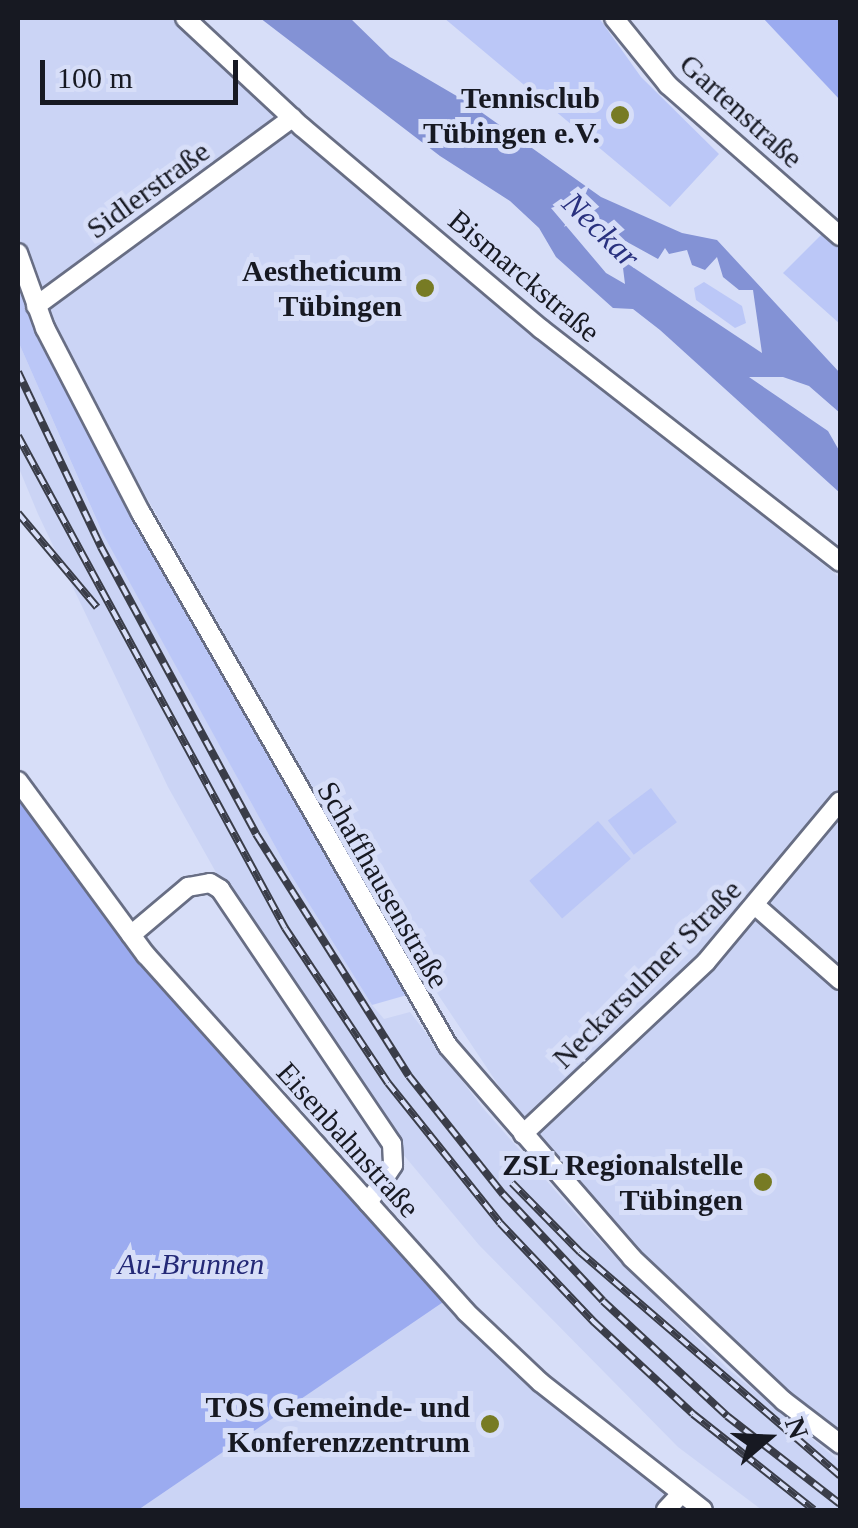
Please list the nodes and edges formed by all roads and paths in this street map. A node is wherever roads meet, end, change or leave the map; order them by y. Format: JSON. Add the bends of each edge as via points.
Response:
{"nodes":[{"id":1,"x":185,"y":18,"type":"edge"},
{"id":2,"x":614,"y":18,"type":"edge"},
{"id":3,"x":292,"y":118,"type":"junction"},
{"id":4,"x":840,"y":236,"type":"edge"},
{"id":5,"x":18,"y":252,"type":"edge"},
{"id":6,"x":36,"y":306,"type":"junction"},
{"id":7,"x":840,"y":562,"type":"edge"},
{"id":8,"x":18,"y":781,"type":"edge"},
{"id":9,"x":840,"y":801,"type":"edge"},
{"id":10,"x":756,"y":906,"type":"junction"},
{"id":11,"x":132,"y":935,"type":"junction"},
{"id":12,"x":840,"y":980,"type":"edge"},
{"id":13,"x":524,"y":1134,"type":"junction"},
{"id":14,"x":368,"y":1204,"type":"junction"},
{"id":15,"x":840,"y":1444,"type":"edge"},
{"id":16,"x":681,"y":1494,"type":"junction"},
{"id":17,"x":666,"y":1510,"type":"edge"},
{"id":18,"x":703,"y":1510,"type":"edge"}],
"edges":[{"from":1,"to":3,"type":"street","name":"Bismarckstraße"},
{"from":2,"to":4,"type":"street","name":"Gartenstraße","via":[[668,85]]},
{"from":3,"to":6,"type":"street","name":"Sidlerstraße"},
{"from":3,"to":7,"type":"street","name":"Bismarckstraße","via":[[541,329]]},
{"from":5,"to":6,"type":"street","name":"Schaffhausenstraße"},
{"from":6,"to":13,"type":"street","name":"Schaffhausenstraße","via":[[208,636],[362,906],[448,1046]]},
{"from":8,"to":11,"type":"street","name":"Eisenbahnstraße"},
{"from":9,"to":10,"type":"street","name":"Neckarsulmer Straße"},
{"from":10,"to":12,"type":"street"},
{"from":10,"to":13,"type":"street","name":"Neckarsulmer Straße"},
{"from":11,"to":14,"type":"street","name":"Eisenbahnstraße"},
{"from":11,"to":14,"type":"street","via":[[188,887],[210,883],[220,889],[392,1144],[393,1166]]},
{"from":13,"to":15,"type":"street","name":"Schaffhausenstraße","via":[[632,1258],[784,1401]]},
{"from":14,"to":16,"type":"street","name":"Eisenbahnstraße","via":[[518,1364]]},
{"from":16,"to":17,"type":"street"},
{"from":16,"to":18,"type":"street","name":"Eisenbahnstraße"}]}
